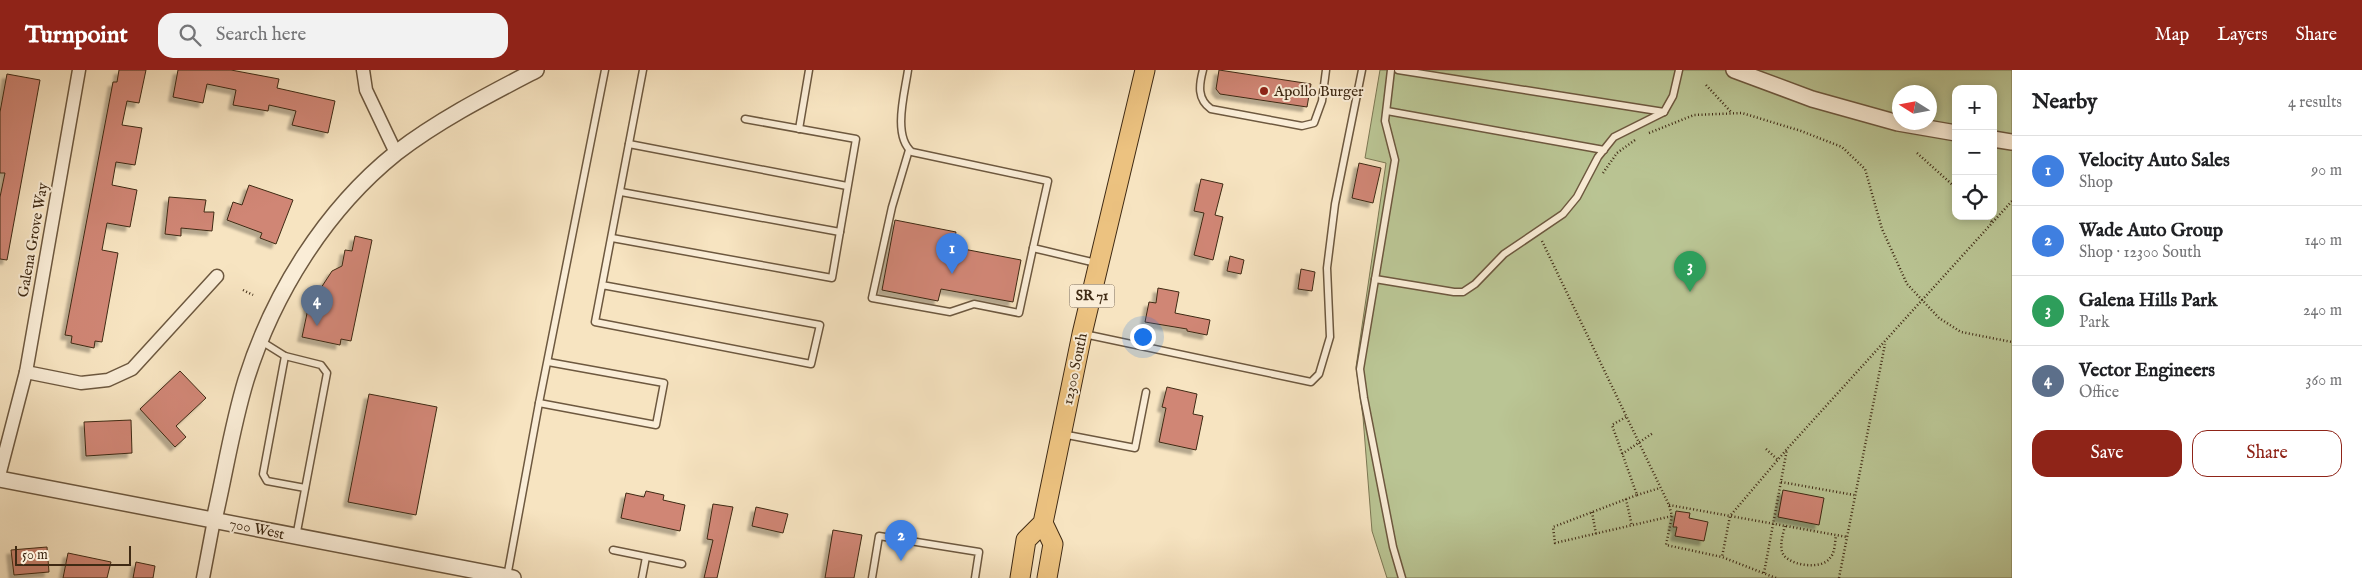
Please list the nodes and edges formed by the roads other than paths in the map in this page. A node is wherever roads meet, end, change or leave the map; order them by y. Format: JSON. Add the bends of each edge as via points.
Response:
{"nodes":[{"id":1,"x":79,"y":70,"type":"edge"},
{"id":2,"x":363,"y":70,"type":"edge"},
{"id":3,"x":605,"y":70,"type":"edge"},
{"id":4,"x":643,"y":70,"type":"edge"},
{"id":5,"x":809,"y":70,"type":"edge"},
{"id":6,"x":908,"y":70,"type":"edge"},
{"id":7,"x":1145,"y":70,"type":"edge"},
{"id":8,"x":1202,"y":70,"type":"edge"},
{"id":9,"x":1326,"y":70,"type":"edge"},
{"id":10,"x":1362,"y":70,"type":"edge"},
{"id":11,"x":1391,"y":70,"type":"edge"},
{"id":12,"x":1398,"y":70,"type":"edge"},
{"id":13,"x":1679,"y":70,"type":"edge"},
{"id":14,"x":1734,"y":70,"type":"edge"},
{"id":15,"x":525,"y":72,"type":"edge"},
{"id":16,"x":1387,"y":110,"type":"junction"},
{"id":17,"x":1664,"y":112,"type":"junction"},
{"id":18,"x":745,"y":119,"type":"dead end"},
{"id":19,"x":799,"y":129,"type":"junction"},
{"id":20,"x":1952,"y":132,"type":"edge"},
{"id":21,"x":1997,"y":140,"type":"edge"},
{"id":22,"x":2012,"y":142,"type":"edge"},
{"id":23,"x":629,"y":144,"type":"junction"},
{"id":24,"x":909,"y":150,"type":"junction"},
{"id":25,"x":1604,"y":150,"type":"junction"},
{"id":26,"x":396,"y":153,"type":"junction"},
{"id":27,"x":847,"y":186,"type":"junction"},
{"id":28,"x":621,"y":192,"type":"junction"},
{"id":29,"x":840,"y":232,"type":"junction"},
{"id":30,"x":612,"y":238,"type":"junction"},
{"id":31,"x":1033,"y":248,"type":"junction"},
{"id":32,"x":1099,"y":264,"type":"junction"},
{"id":33,"x":217,"y":276,"type":"dead end"},
{"id":34,"x":1375,"y":279,"type":"junction"},
{"id":35,"x":602,"y":284,"type":"junction"},
{"id":36,"x":1082,"y":334,"type":"junction"},
{"id":37,"x":260,"y":340,"type":"junction"},
{"id":38,"x":284,"y":356,"type":"junction"},
{"id":39,"x":548,"y":362,"type":"junction"},
{"id":40,"x":26,"y":372,"type":"junction"},
{"id":41,"x":1146,"y":392,"type":"dead end"},
{"id":42,"x":539,"y":403,"type":"junction"},
{"id":43,"x":1061,"y":434,"type":"junction"},
{"id":44,"x":0,"y":472,"type":"edge"},
{"id":45,"x":0,"y":479,"type":"edge"},
{"id":46,"x":305,"y":488,"type":"junction"},
{"id":47,"x":214,"y":520,"type":"junction"},
{"id":48,"x":1043,"y":523,"type":"junction"},
{"id":49,"x":296,"y":537,"type":"junction"},
{"id":50,"x":613,"y":550,"type":"dead end"},
{"id":51,"x":646,"y":557,"type":"junction"},
{"id":52,"x":682,"y":564,"type":"dead end"},
{"id":53,"x":510,"y":577,"type":"edge"},
{"id":54,"x":203,"y":578,"type":"edge"},
{"id":55,"x":642,"y":578,"type":"edge"},
{"id":56,"x":872,"y":578,"type":"edge"},
{"id":57,"x":975,"y":578,"type":"edge"},
{"id":58,"x":1020,"y":578,"type":"edge"},
{"id":59,"x":1047,"y":578,"type":"edge"},
{"id":60,"x":1402,"y":578,"type":"edge"}],
"edges":[{"from":1,"to":40,"type":"street","name":"Galena Grove Way"},
{"from":2,"to":26,"type":"street","via":[[366,90]]},
{"from":3,"to":39,"type":"lane"},
{"from":4,"to":23,"type":"lane"},
{"from":5,"to":19,"type":"lane"},
{"from":6,"to":24,"type":"lane","via":[[901,121],[903,140]]},
{"from":7,"to":32,"type":"main road","name":"12300 South","number":"SR 71"},
{"from":8,"to":9,"type":"lane","via":[[1199,93],[1211,109],[1302,126],[1314,123],[1322,101]]},
{"from":10,"to":36,"type":"lane","via":[[1335,204],[1326,268],[1330,337],[1319,374],[1311,382]]},
{"from":11,"to":16,"type":"lane"},
{"from":12,"to":17,"type":"lane"},
{"from":13,"to":17,"type":"lane","via":[[1673,96]]},
{"from":14,"to":20,"type":"street","via":[[1812,99],[1898,123]]},
{"from":15,"to":26,"type":"street"},
{"from":16,"to":25,"type":"lane"},
{"from":16,"to":34,"type":"lane","via":[[1385,121],[1395,160]]},
{"from":17,"to":25,"type":"lane","via":[[1614,137]]},
{"from":18,"to":19,"type":"lane"},
{"from":19,"to":27,"type":"lane","via":[[856,139]]},
{"from":21,"to":22,"type":"street"},
{"from":23,"to":27,"type":"lane"},
{"from":23,"to":28,"type":"lane"},
{"from":24,"to":31,"type":"lane","via":[[1048,181]]},
{"from":24,"to":31,"type":"lane","via":[[892,207],[872,298],[950,312],[974,304],[1019,313]]},
{"from":25,"to":34,"type":"lane","via":[[1577,197],[1563,214],[1504,254],[1463,292]]},
{"from":26,"to":37,"type":"street","via":[[361,186],[303,256]]},
{"from":27,"to":29,"type":"lane"},
{"from":28,"to":29,"type":"lane"},
{"from":28,"to":30,"type":"lane"},
{"from":29,"to":30,"type":"lane","via":[[832,278]]},
{"from":30,"to":35,"type":"lane"},
{"from":31,"to":32,"type":"lane"},
{"from":32,"to":36,"type":"main road","name":"12300 South","number":"SR 71"},
{"from":33,"to":40,"type":"street","via":[[132,369],[108,380],[81,383]]},
{"from":34,"to":60,"type":"lane","via":[[1360,369],[1393,547]]},
{"from":35,"to":35,"type":"lane","via":[[595,322],[811,364],[820,325]]},
{"from":36,"to":43,"type":"main road","name":"12300 South","number":"SR 71"},
{"from":37,"to":38,"type":"lane"},
{"from":37,"to":47,"type":"street","via":[[232,429]]},
{"from":38,"to":46,"type":"lane","via":[[321,365],[327,373]]},
{"from":38,"to":46,"type":"lane","via":[[263,474],[267,481]]},
{"from":39,"to":42,"type":"lane"},
{"from":39,"to":42,"type":"lane","via":[[664,383],[656,425]]},
{"from":40,"to":44,"type":"street","name":"Galena Grove Way"},
{"from":41,"to":43,"type":"lane","via":[[1134,448]]},
{"from":42,"to":53,"type":"lane"},
{"from":43,"to":48,"type":"main road","name":"12300 South","number":"SR 71"},
{"from":45,"to":47,"type":"street","name":"700 West"},
{"from":46,"to":49,"type":"lane"},
{"from":47,"to":49,"type":"street","name":"700 West"},
{"from":47,"to":54,"type":"street"},
{"from":48,"to":58,"type":"main road","via":[[1026,540]]},
{"from":48,"to":59,"type":"main road","via":[[1053,544]]},
{"from":49,"to":53,"type":"street","name":"700 West"},
{"from":50,"to":51,"type":"lane"},
{"from":51,"to":52,"type":"lane"},
{"from":51,"to":55,"type":"lane"},
{"from":56,"to":57,"type":"lane","via":[[879,536],[979,552]]}]}
